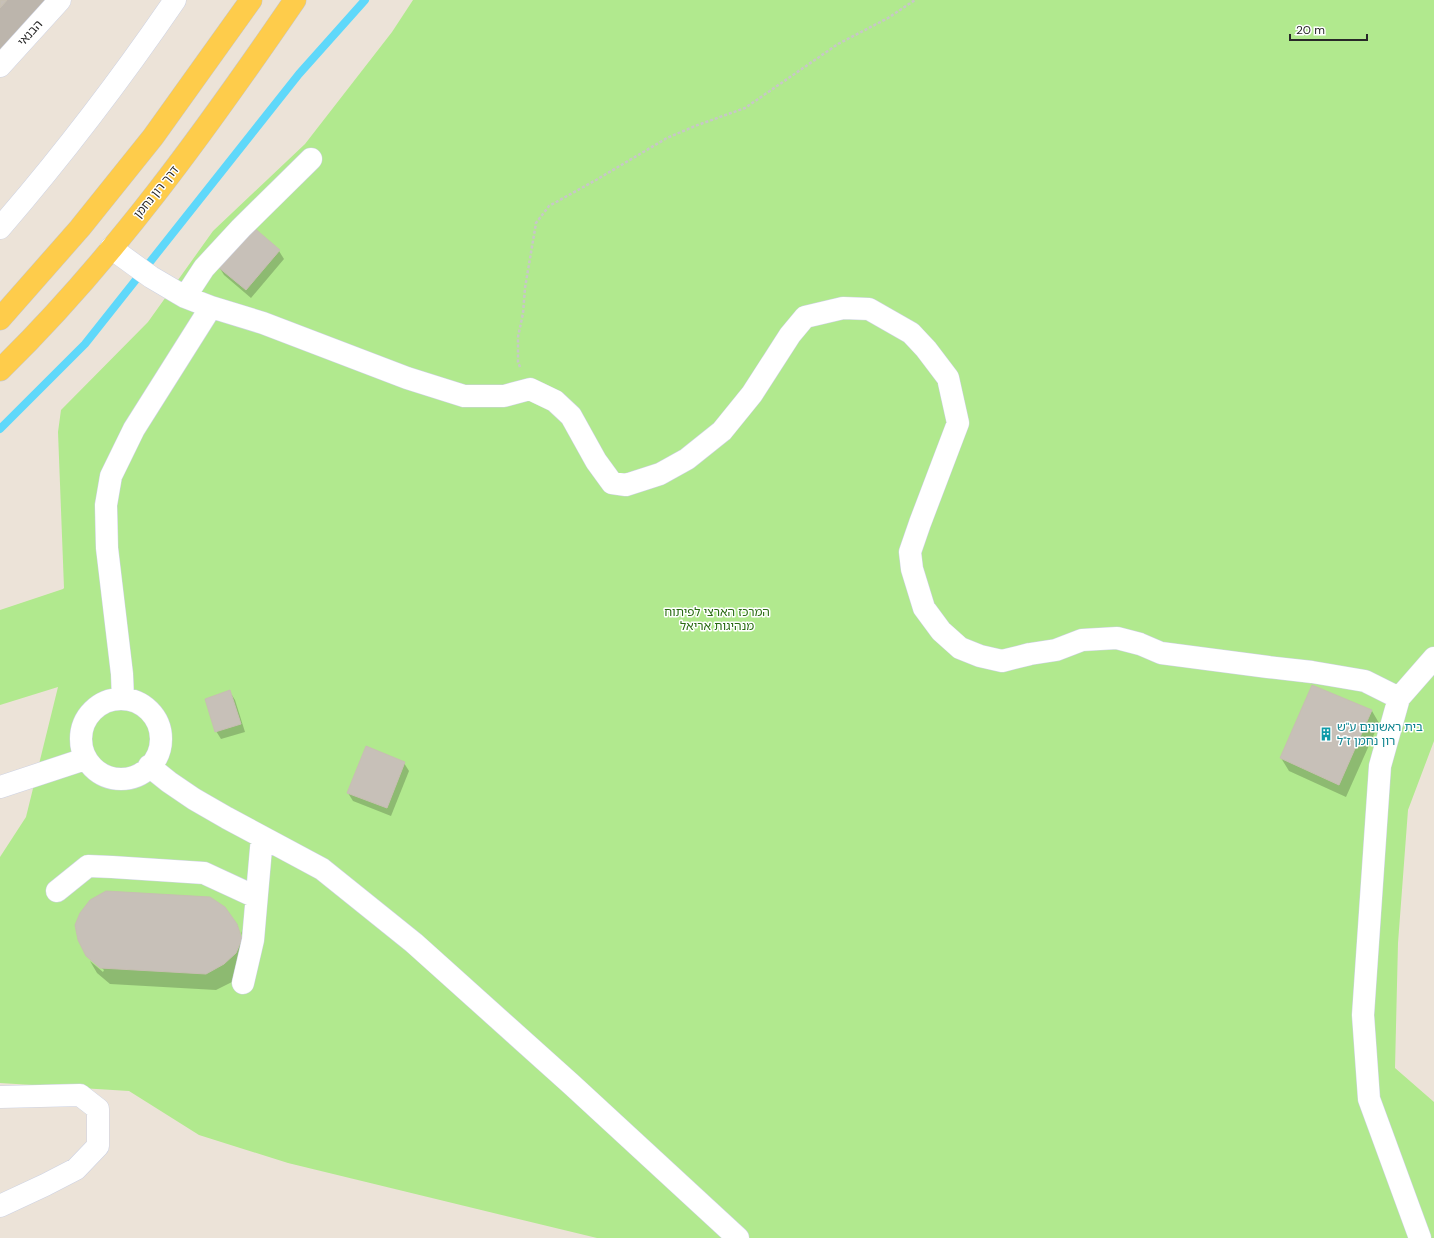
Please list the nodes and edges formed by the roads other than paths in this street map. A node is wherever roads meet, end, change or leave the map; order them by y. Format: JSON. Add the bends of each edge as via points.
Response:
{"nodes":[{"id":1,"x":60,"y":0,"type":"edge"},
{"id":2,"x":175,"y":0,"type":"edge"},
{"id":3,"x":251,"y":0,"type":"edge"},
{"id":4,"x":295,"y":0,"type":"edge"},
{"id":5,"x":0,"y":66,"type":"edge"},
{"id":6,"x":311,"y":159,"type":"dead end"},
{"id":7,"x":0,"y":228,"type":"edge"},
{"id":8,"x":111,"y":248,"type":"junction"},
{"id":9,"x":185,"y":297,"type":"junction"},
{"id":10,"x":211,"y":307,"type":"junction"},
{"id":11,"x":0,"y":319,"type":"edge"},
{"id":12,"x":0,"y":370,"type":"edge"},
{"id":13,"x":1434,"y":658,"type":"edge"},
{"id":14,"x":1399,"y":698,"type":"junction"},
{"id":15,"x":123,"y":700,"type":"junction"},
{"id":16,"x":85,"y":758,"type":"junction"},
{"id":17,"x":149,"y":766,"type":"junction"},
{"id":18,"x":0,"y":787,"type":"edge"},
{"id":19,"x":262,"y":837,"type":"junction"},
{"id":20,"x":57,"y":891,"type":"dead end"},
{"id":21,"x":256,"y":897,"type":"junction"},
{"id":22,"x":243,"y":983,"type":"dead end"},
{"id":23,"x":0,"y":1097,"type":"edge"},
{"id":24,"x":0,"y":1206,"type":"edge"},
{"id":25,"x":738,"y":1238,"type":"edge"},
{"id":26,"x":1420,"y":1238,"type":"edge"}],
"edges":[{"from":1,"to":5,"type":"street","name":"הבנאי"},
{"from":2,"to":7,"type":"street","via":[[116,83]]},
{"from":3,"to":11,"type":"main road","via":[[153,138],[80,228]]},
{"from":4,"to":8,"type":"main road","name":"דרך רון נחמן","via":[[182,160]]},
{"from":6,"to":9,"type":"street","via":[[214,257]]},
{"from":8,"to":9,"type":"street","via":[[151,277]]},
{"from":8,"to":12,"type":"main road","name":"דרך רון נחמן","via":[[38,333]]},
{"from":9,"to":10,"type":"street"},
{"from":10,"to":14,"type":"street","via":[[464,396],[504,396],[530,390],[555,401],[571,416],[596,461],[612,482],[626,485],[660,474],[687,459],[722,431],[752,394],[790,335],[805,317],[842,308],[869,308],[911,333],[948,378],[958,423],[910,552],[912,569],[924,608],[941,631],[960,648],[980,656],[1002,660],[1056,650],[1082,640],[1117,638],[1161,653],[1365,681]]},
{"from":10,"to":15,"type":"street","via":[[134,429],[111,476],[106,505],[108,548]]},
{"from":13,"to":14,"type":"street"},
{"from":14,"to":26,"type":"street","via":[[1380,766],[1363,1015],[1369,1099]]},
{"from":15,"to":16,"type":"street","via":[[107,702],[95,709],[83,725],[81,742]]},
{"from":15,"to":17,"type":"street","via":[[132,701],[148,710],[159,727],[161,741],[158,754]]},
{"from":16,"to":17,"type":"street","via":[[96,771],[116,779],[130,778]]},
{"from":16,"to":18,"type":"street"},
{"from":17,"to":19,"type":"street","via":[[194,799]]},
{"from":19,"to":21,"type":"street"},
{"from":19,"to":25,"type":"street","via":[[322,869],[414,943]]},
{"from":20,"to":21,"type":"street","via":[[88,866],[204,873]]},
{"from":21,"to":22,"type":"street","via":[[253,940]]},
{"from":23,"to":24,"type":"street","via":[[80,1094],[98,1109],[98,1146],[76,1169]]}]}
